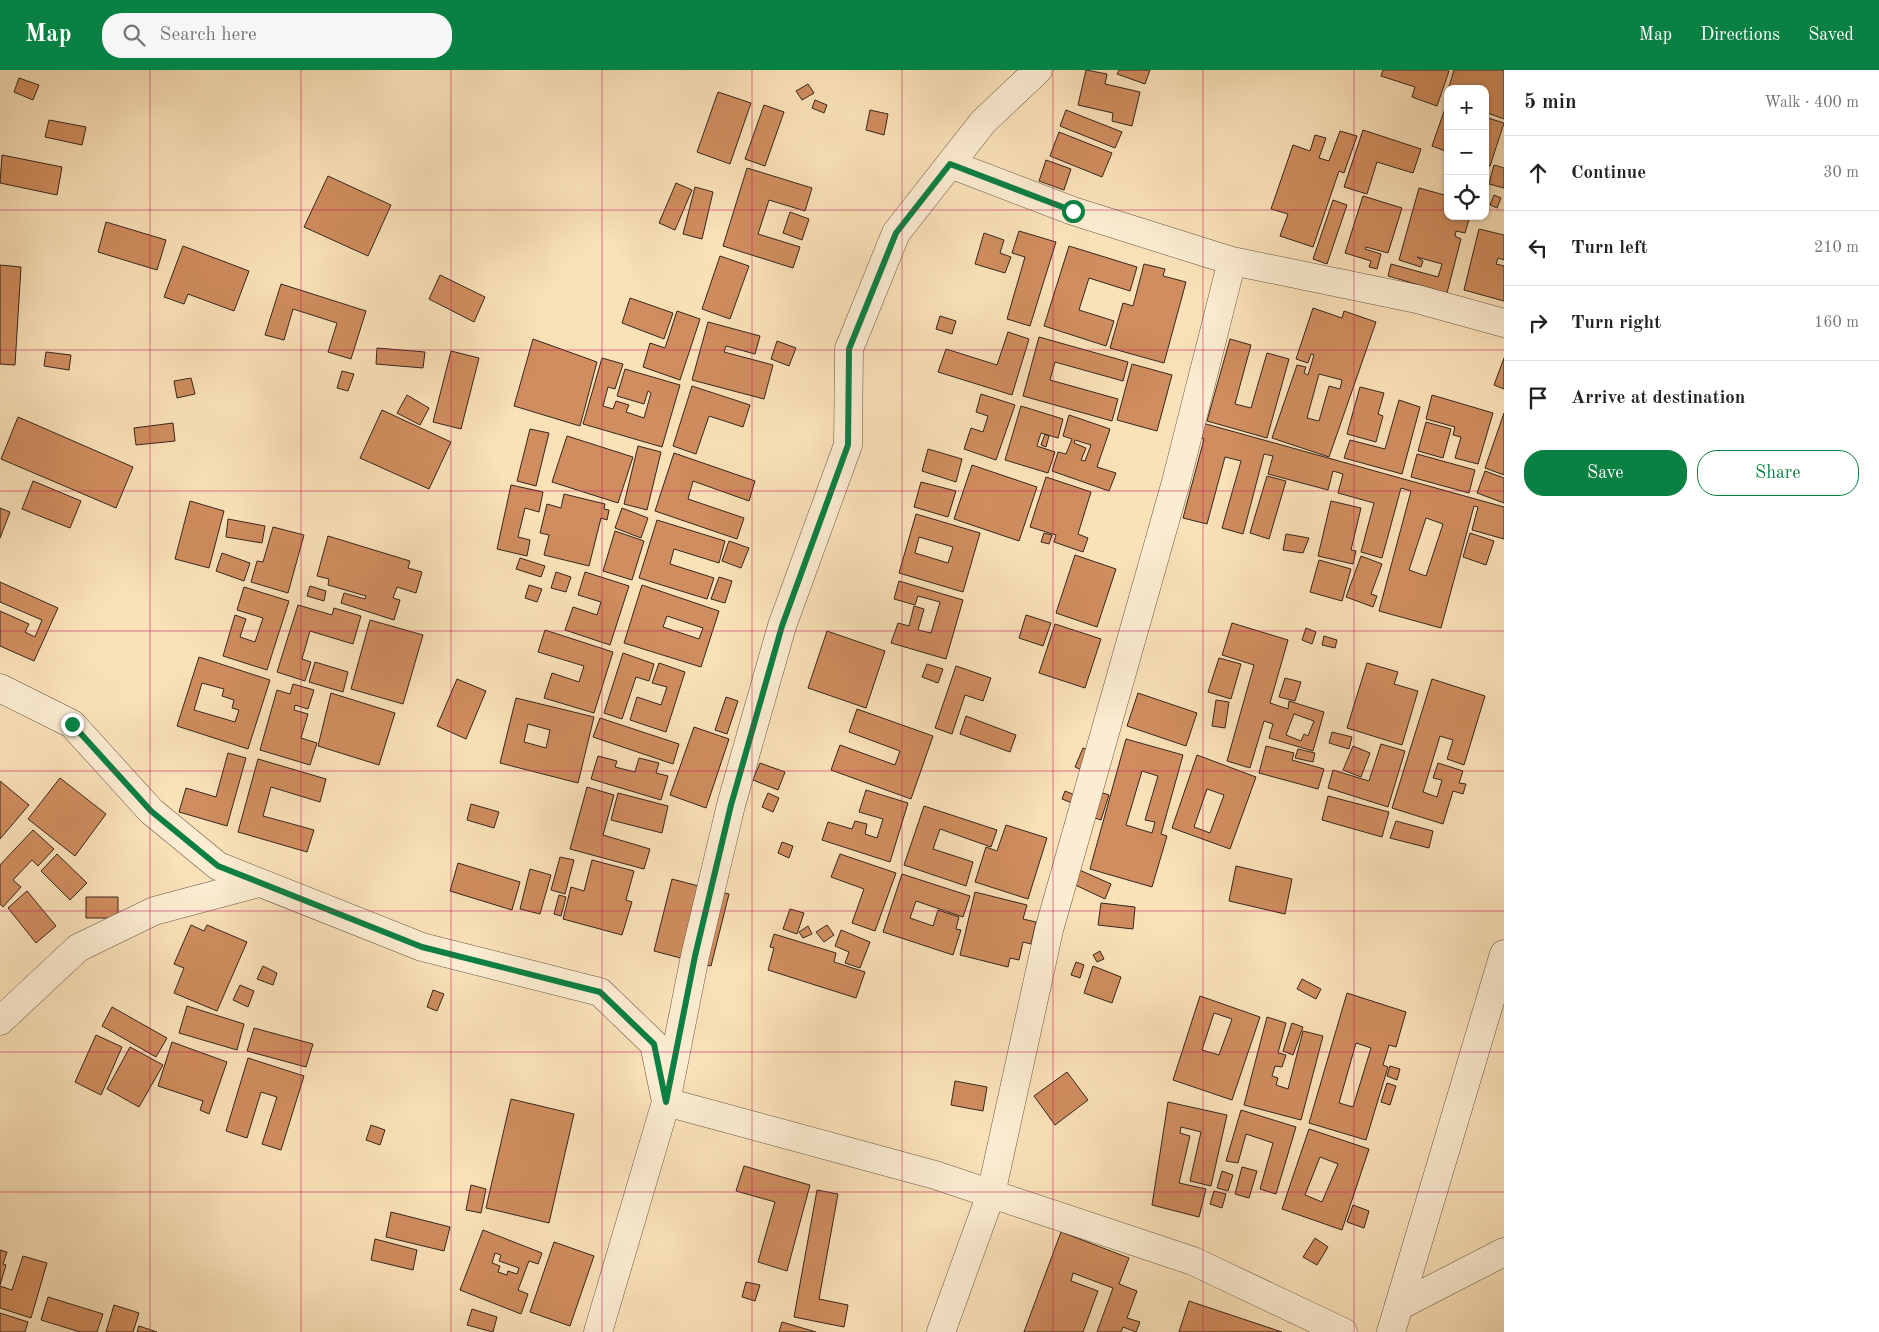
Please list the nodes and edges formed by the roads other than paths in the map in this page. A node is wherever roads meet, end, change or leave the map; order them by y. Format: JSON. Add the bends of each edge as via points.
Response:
{"nodes":[{"id":1,"x":1038,"y":70,"type":"edge"},
{"id":2,"x":950,"y":164,"type":"junction"},
{"id":3,"x":1232,"y":261,"type":"junction"},
{"id":4,"x":1504,"y":323,"type":"edge"},
{"id":5,"x":0,"y":688,"type":"edge"},
{"id":6,"x":259,"y":883,"type":"junction"},
{"id":7,"x":1504,"y":954,"type":"edge"},
{"id":8,"x":0,"y":1021,"type":"edge"},
{"id":9,"x":666,"y":1102,"type":"junction"},
{"id":10,"x":991,"y":1194,"type":"junction"},
{"id":11,"x":1504,"y":1252,"type":"edge"},
{"id":12,"x":1399,"y":1306,"type":"junction"},
{"id":13,"x":598,"y":1332,"type":"edge"},
{"id":14,"x":941,"y":1332,"type":"edge"},
{"id":15,"x":1343,"y":1332,"type":"edge"},
{"id":16,"x":1391,"y":1332,"type":"edge"}],
"edges":[{"from":1,"to":2,"type":"street","via":[[984,122]]},
{"from":2,"to":3,"type":"street","via":[[1073,211]]},
{"from":2,"to":9,"type":"street","via":[[896,233],[849,349],[848,445],[782,626],[731,805],[695,956]]},
{"from":3,"to":4,"type":"street","via":[[1417,299]]},
{"from":3,"to":10,"type":"street","via":[[1176,482],[1049,930]]},
{"from":5,"to":6,"type":"street","via":[[72,724],[151,811],[218,866]]},
{"from":6,"to":8,"type":"street","via":[[154,910],[78,948]]},
{"from":6,"to":9,"type":"street","via":[[422,947],[600,992],[654,1044]]},
{"from":7,"to":12,"type":"street"},
{"from":9,"to":10,"type":"street","via":[[935,1175]]},
{"from":9,"to":13,"type":"street"},
{"from":10,"to":14,"type":"street"},
{"from":10,"to":15,"type":"street","via":[[1193,1261]]},
{"from":11,"to":12,"type":"street"},
{"from":12,"to":16,"type":"street"}]}
